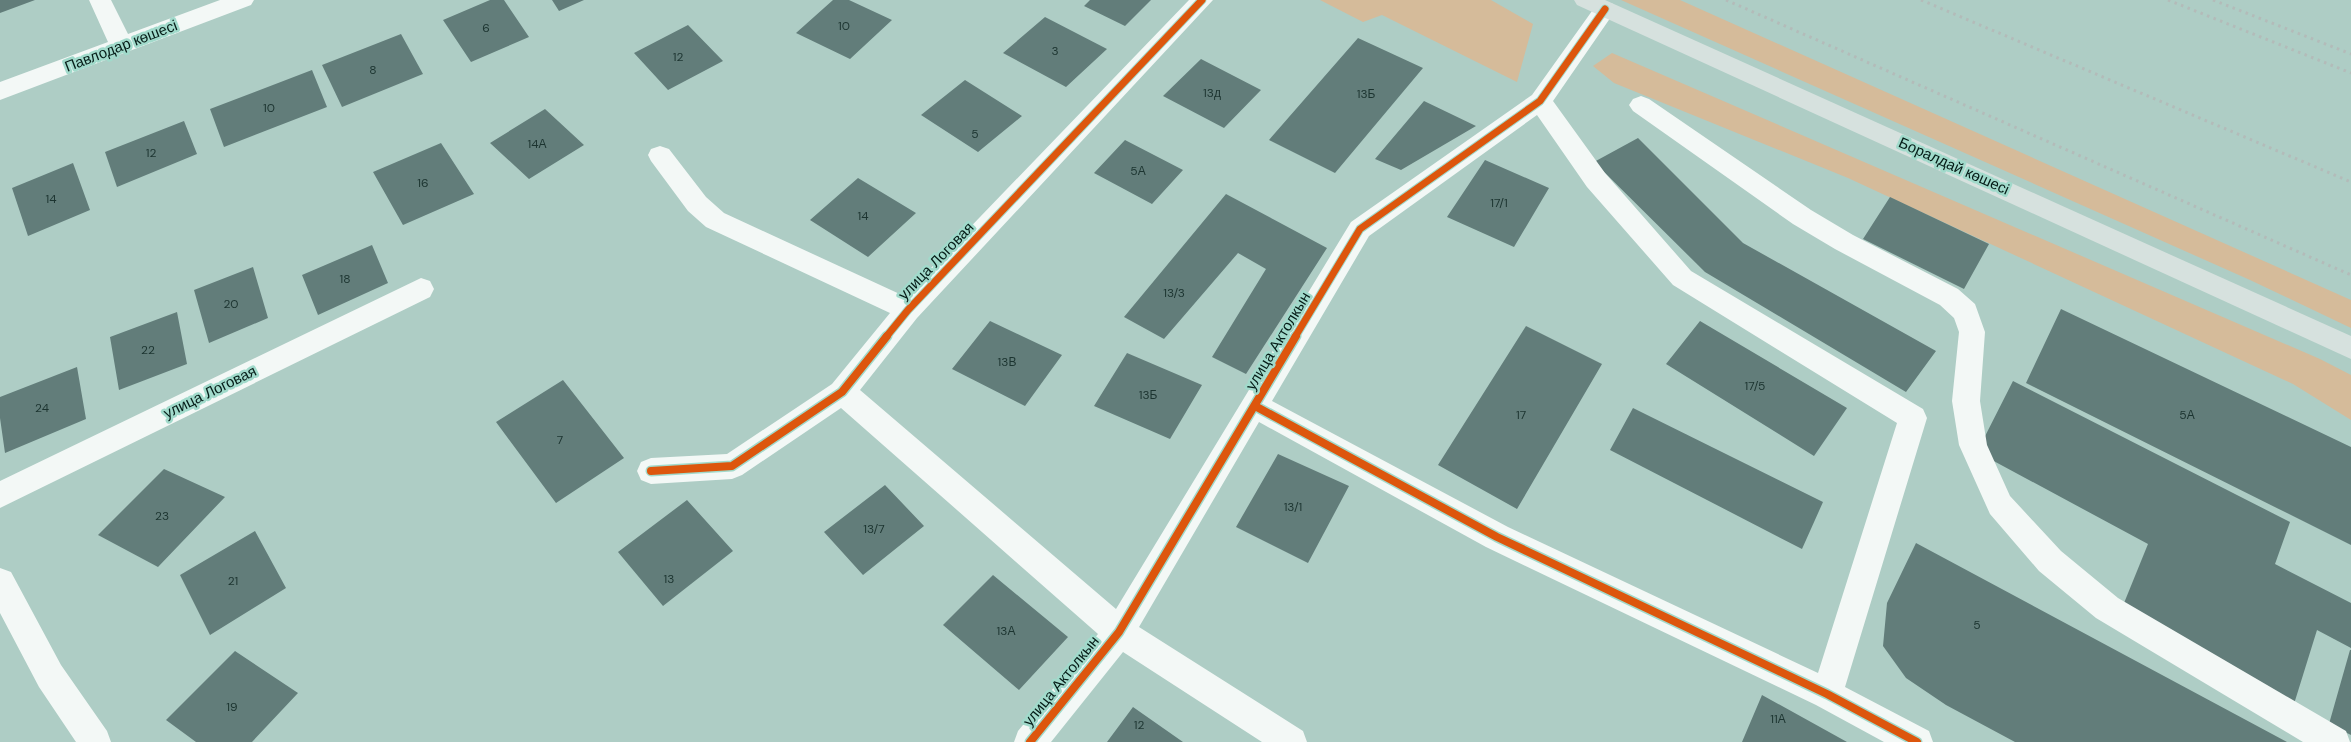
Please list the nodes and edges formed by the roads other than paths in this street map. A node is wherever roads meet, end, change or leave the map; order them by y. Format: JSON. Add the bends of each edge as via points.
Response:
{"nodes":[{"id":1,"x":100,"y":0,"type":"edge"},
{"id":2,"x":242,"y":0,"type":"edge"},
{"id":3,"x":1202,"y":0,"type":"edge"},
{"id":4,"x":1595,"y":4,"type":"edge"},
{"id":5,"x":122,"y":46,"type":"junction"},
{"id":6,"x":0,"y":91,"type":"edge"},
{"id":7,"x":1540,"y":101,"type":"junction"},
{"id":8,"x":1641,"y":106,"type":"dead end"},
{"id":9,"x":660,"y":155,"type":"dead end"},
{"id":10,"x":421,"y":290,"type":"dead end"},
{"id":11,"x":908,"y":310,"type":"junction"},
{"id":12,"x":2351,"y":348,"type":"edge"},
{"id":13,"x":842,"y":392,"type":"junction"},
{"id":14,"x":1255,"y":406,"type":"junction"},
{"id":15,"x":651,"y":471,"type":"dead end"},
{"id":16,"x":0,"y":494,"type":"edge"},
{"id":17,"x":0,"y":582,"type":"edge"},
{"id":18,"x":1119,"y":632,"type":"junction"},
{"id":19,"x":1827,"y":694,"type":"junction"},
{"id":20,"x":95,"y":742,"type":"edge"},
{"id":21,"x":1030,"y":742,"type":"edge"},
{"id":22,"x":1291,"y":742,"type":"edge"},
{"id":23,"x":1917,"y":742,"type":"edge"},
{"id":24,"x":2334,"y":742,"type":"edge"}],
"edges":[{"from":1,"to":5,"type":"street"},
{"from":2,"to":5,"type":"street","name":"Павлодар көшесі"},
{"from":3,"to":11,"type":"street","name":"улица Логовая"},
{"from":4,"to":7,"type":"street","name":"улица Актолкын"},
{"from":4,"to":12,"type":"main road","name":"Боралдай көшесі"},
{"from":5,"to":6,"type":"street","name":"Павлодар көшесі"},
{"from":7,"to":14,"type":"street","name":"улица Актолкын","via":[[1360,230]]},
{"from":7,"to":19,"type":"street","via":[[1596,180],[1682,278],[1913,418]]},
{"from":8,"to":24,"type":"street","via":[[1802,217],[1949,296],[1966,312],[1972,332],[1966,401],[1973,445],[2000,505],[2050,561],[2107,608]]},
{"from":9,"to":11,"type":"street","via":[[697,204],[716,220]]},
{"from":10,"to":16,"type":"street","name":"улица Логовая"},
{"from":11,"to":13,"type":"street","name":"улица Логовая"},
{"from":13,"to":15,"type":"street","name":"улица Логовая","via":[[732,466]]},
{"from":13,"to":18,"type":"street"},
{"from":14,"to":18,"type":"street","name":"улица Актолкын"},
{"from":14,"to":19,"type":"street","via":[[1497,537]]},
{"from":17,"to":20,"type":"street","via":[[50,676]]},
{"from":18,"to":21,"type":"street","name":"улица Актолкын"},
{"from":18,"to":22,"type":"street"},
{"from":19,"to":23,"type":"street"}]}
